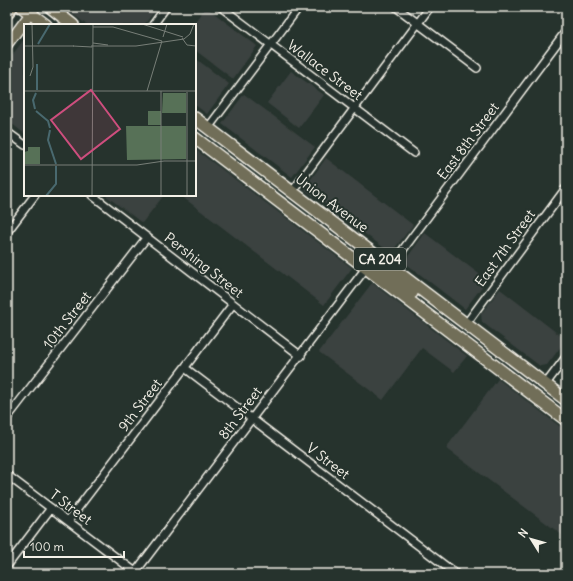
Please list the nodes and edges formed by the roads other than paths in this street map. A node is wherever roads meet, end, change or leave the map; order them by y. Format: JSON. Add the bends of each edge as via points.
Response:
{"nodes":[{"id":1,"x":13,"y":7,"type":"edge"},
{"id":2,"x":50,"y":7,"type":"edge"},
{"id":3,"x":166,"y":7,"type":"edge"},
{"id":4,"x":221,"y":7,"type":"edge"},
{"id":5,"x":298,"y":7,"type":"edge"},
{"id":6,"x":396,"y":7,"type":"edge"},
{"id":7,"x":430,"y":7,"type":"edge"},
{"id":8,"x":29,"y":9,"type":"edge"},
{"id":9,"x":7,"y":15,"type":"edge"},
{"id":10,"x":45,"y":24,"type":"edge"},
{"id":11,"x":73,"y":24,"type":"edge"},
{"id":12,"x":153,"y":24,"type":"edge"},
{"id":13,"x":418,"y":24,"type":"junction"},
{"id":14,"x":566,"y":31,"type":"edge"},
{"id":15,"x":270,"y":44,"type":"junction"},
{"id":16,"x":7,"y":45,"type":"edge"},
{"id":17,"x":477,"y":68,"type":"dead end"},
{"id":18,"x":355,"y":108,"type":"junction"},
{"id":19,"x":196,"y":119,"type":"edge"},
{"id":20,"x":208,"y":128,"type":"junction"},
{"id":21,"x":7,"y":132,"type":"edge"},
{"id":22,"x":196,"y":139,"type":"edge"},
{"id":23,"x":24,"y":144,"type":"edge"},
{"id":24,"x":414,"y":153,"type":"dead end"},
{"id":25,"x":566,"y":188,"type":"edge"},
{"id":26,"x":292,"y":192,"type":"junction"},
{"id":27,"x":34,"y":196,"type":"edge"},
{"id":28,"x":93,"y":196,"type":"edge"},
{"id":29,"x":7,"y":232,"type":"edge"},
{"id":30,"x":147,"y":237,"type":"junction"},
{"id":31,"x":390,"y":267,"type":"junction"},
{"id":32,"x":366,"y":268,"type":"junction"},
{"id":33,"x":431,"y":298,"type":"junction"},
{"id":34,"x":233,"y":304,"type":"junction"},
{"id":35,"x":466,"y":324,"type":"junction"},
{"id":36,"x":301,"y":356,"type":"junction"},
{"id":37,"x":566,"y":357,"type":"edge"},
{"id":38,"x":185,"y":368,"type":"junction"},
{"id":39,"x":546,"y":385,"type":"junction"},
{"id":40,"x":566,"y":400,"type":"edge"},
{"id":41,"x":7,"y":418,"type":"edge"},
{"id":42,"x":252,"y":420,"type":"junction"},
{"id":43,"x":566,"y":420,"type":"edge"},
{"id":44,"x":7,"y":475,"type":"edge"},
{"id":45,"x":51,"y":508,"type":"junction"},
{"id":46,"x":68,"y":521,"type":"junction"},
{"id":47,"x":7,"y":566,"type":"edge"},
{"id":48,"x":136,"y":573,"type":"edge"},
{"id":49,"x":456,"y":574,"type":"edge"}],
"edges":[{"from":1,"to":9,"type":"main road"},
{"from":2,"to":11,"type":"highway"},
{"from":3,"to":12,"type":"street"},
{"from":4,"to":15,"type":"street","name":"Wallace Street"},
{"from":5,"to":15,"type":"street"},
{"from":6,"to":13,"type":"street"},
{"from":7,"to":13,"type":"street"},
{"from":8,"to":10,"type":"highway"},
{"from":8,"to":16,"type":"main road"},
{"from":13,"to":17,"type":"street"},
{"from":13,"to":18,"type":"street"},
{"from":14,"to":31,"type":"street","name":"East 8th Street"},
{"from":15,"to":18,"type":"street","name":"Wallace Street"},
{"from":15,"to":20,"type":"street"},
{"from":18,"to":24,"type":"street","name":"Wallace Street"},
{"from":18,"to":26,"type":"street"},
{"from":19,"to":20,"type":"highway","name":"Union Avenue","number":"CA 204"},
{"from":20,"to":26,"type":"highway","name":"Union Avenue","number":"CA 204"},
{"from":21,"to":23,"type":"street"},
{"from":22,"to":32,"type":"highway","number":"CA 204"},
{"from":25,"to":35,"type":"street","name":"East 7th Street"},
{"from":26,"to":31,"type":"highway","name":"Union Avenue","number":"CA 204"},
{"from":27,"to":29,"type":"street"},
{"from":28,"to":30,"type":"street","name":"Pershing Street"},
{"from":30,"to":34,"type":"street","name":"Pershing Street"},
{"from":30,"to":41,"type":"street","name":"10th Street"},
{"from":31,"to":33,"type":"highway","name":"Union Avenue","number":"CA 204"},
{"from":32,"to":33,"type":"highway","via":[[378,268],[417,296]]},
{"from":32,"to":36,"type":"street","name":"8th Street"},
{"from":32,"to":43,"type":"highway","number":"CA 204"},
{"from":33,"to":35,"type":"highway","name":"Union Avenue","number":"CA 204"},
{"from":34,"to":36,"type":"street","name":"Pershing Street"},
{"from":34,"to":38,"type":"street","name":"9th Street"},
{"from":35,"to":39,"type":"highway","name":"Union Avenue","number":"CA 204"},
{"from":36,"to":42,"type":"street","name":"8th Street"},
{"from":37,"to":39,"type":"street"},
{"from":38,"to":42,"type":"street","name":"V Street"},
{"from":38,"to":46,"type":"street","name":"9th Street"},
{"from":39,"to":40,"type":"highway","name":"Union Avenue","number":"CA 204"},
{"from":42,"to":48,"type":"street","name":"8th Street"},
{"from":42,"to":49,"type":"street","name":"V Street"},
{"from":44,"to":45,"type":"street","name":"T Street"},
{"from":45,"to":46,"type":"street","name":"T Street"},
{"from":45,"to":47,"type":"street"},
{"from":46,"to":48,"type":"street","name":"T Street"}]}
